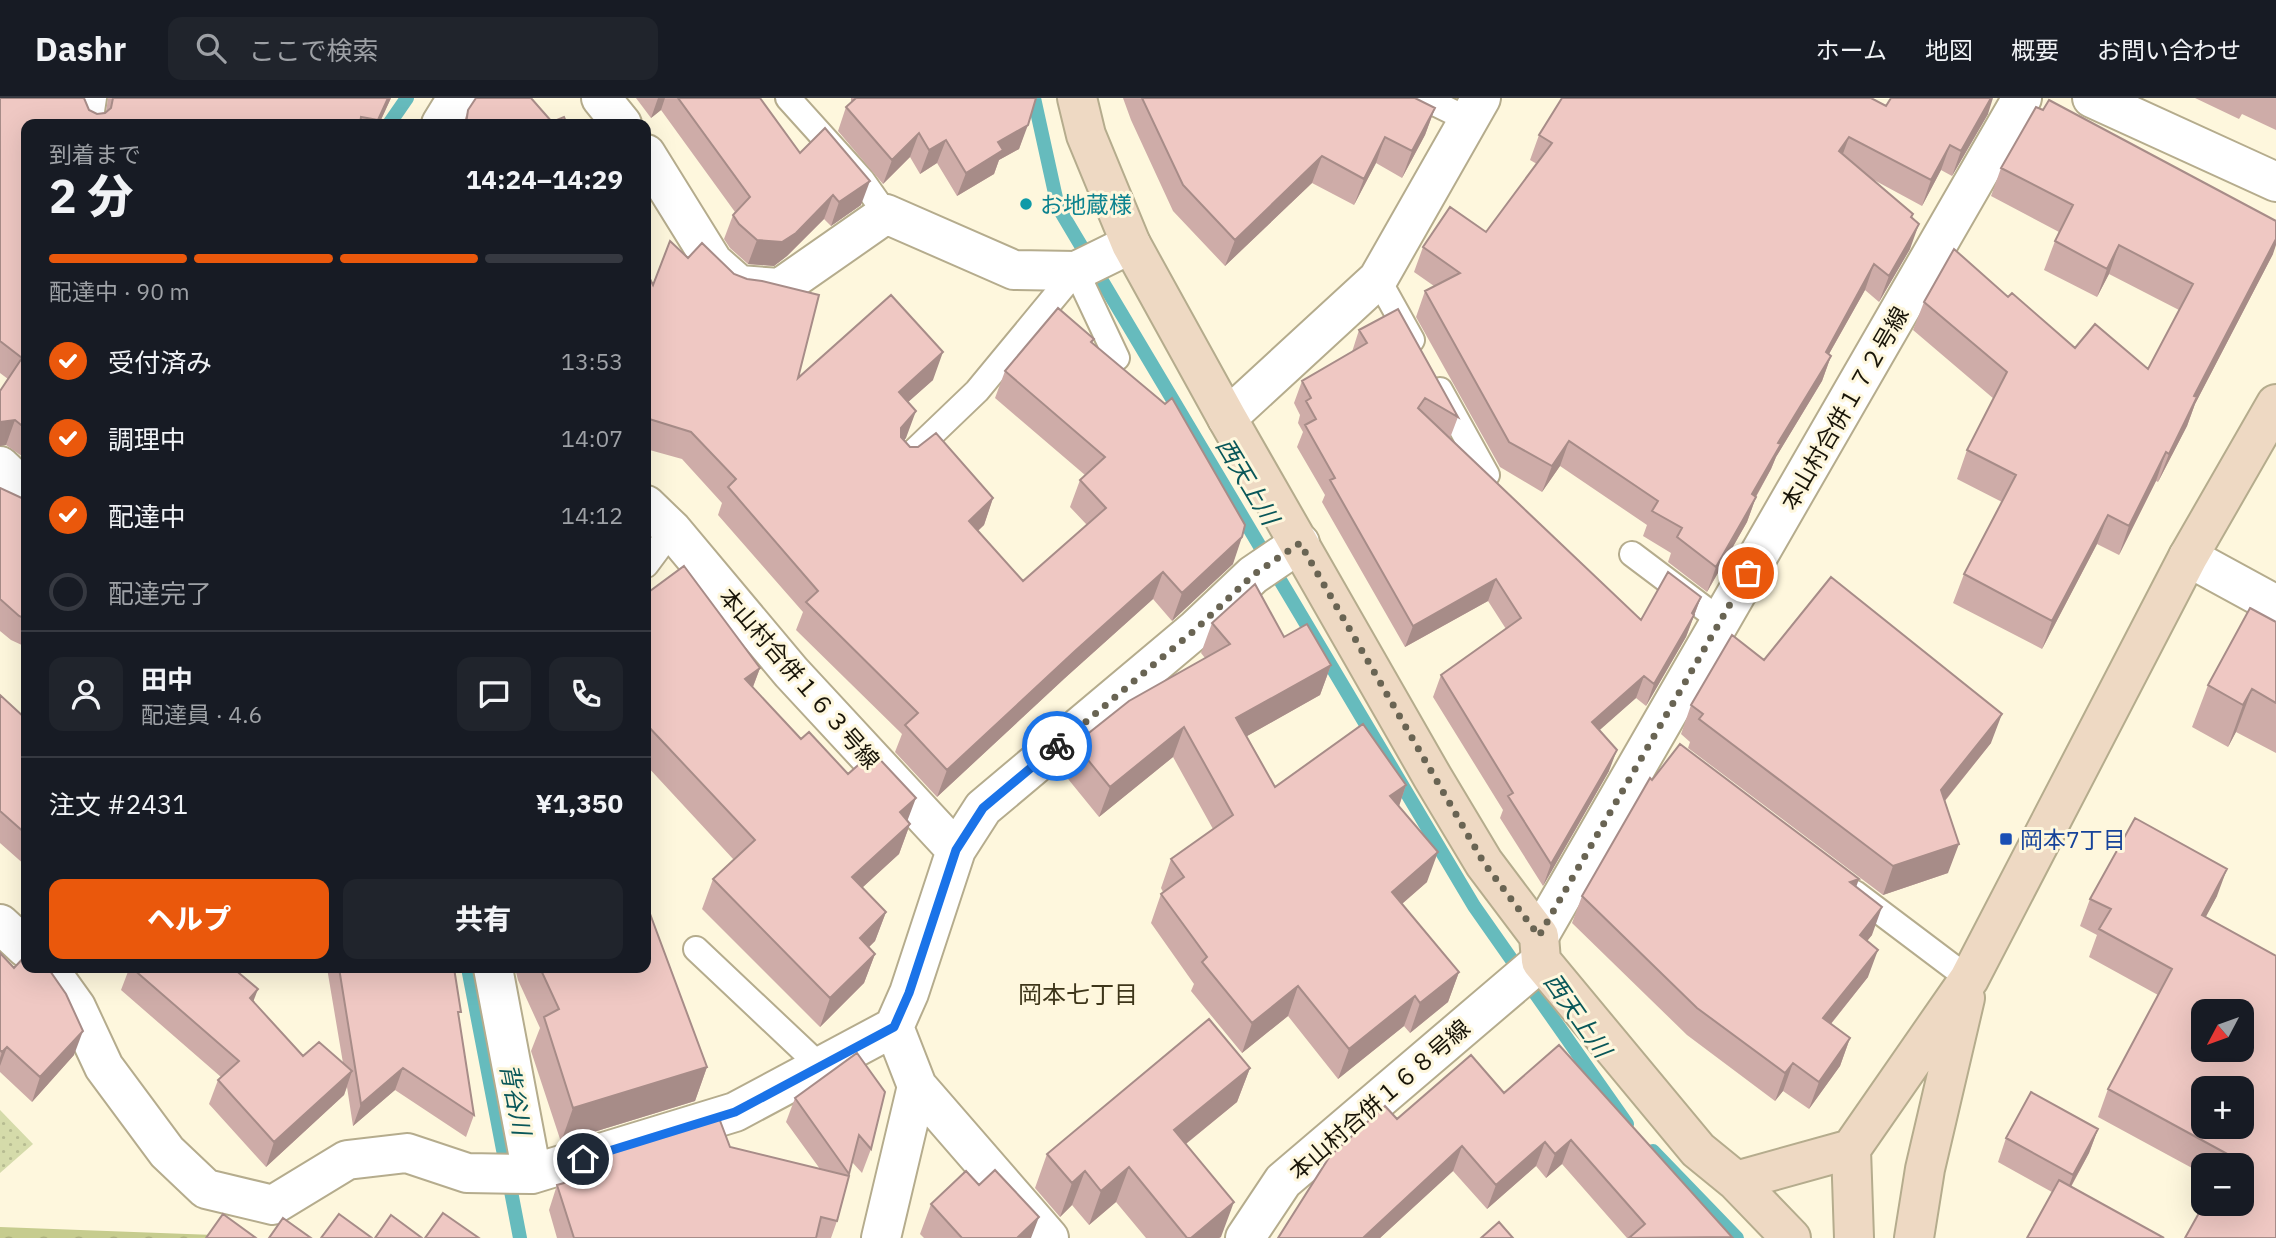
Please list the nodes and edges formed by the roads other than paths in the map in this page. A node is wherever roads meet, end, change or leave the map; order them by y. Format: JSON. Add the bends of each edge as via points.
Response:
{"nodes":[{"id":1,"x":94,"y":98,"type":"edge"},
{"id":2,"x":457,"y":98,"type":"edge"},
{"id":3,"x":601,"y":98,"type":"edge"},
{"id":4,"x":788,"y":98,"type":"edge"},
{"id":5,"x":1077,"y":98,"type":"edge"},
{"id":6,"x":1424,"y":98,"type":"edge"},
{"id":7,"x":2022,"y":98,"type":"edge"},
{"id":8,"x":2092,"y":98,"type":"edge"},
{"id":9,"x":1475,"y":109,"type":"edge"},
{"id":10,"x":91,"y":119,"type":"edge"},
{"id":11,"x":444,"y":119,"type":"edge"},
{"id":12,"x":618,"y":119,"type":"edge"},
{"id":13,"x":651,"y":162,"type":"edge"},
{"id":14,"x":2276,"y":182,"type":"edge"},
{"id":15,"x":886,"y":214,"type":"junction"},
{"id":16,"x":1131,"y":244,"type":"junction"},
{"id":17,"x":1076,"y":271,"type":"junction"},
{"id":18,"x":1378,"y":279,"type":"junction"},
{"id":19,"x":1116,"y":358,"type":"dead end"},
{"id":20,"x":2276,"y":404,"type":"edge"},
{"id":21,"x":1227,"y":418,"type":"junction"},
{"id":22,"x":905,"y":460,"type":"edge"},
{"id":23,"x":0,"y":466,"type":"edge"},
{"id":24,"x":1487,"y":475,"type":"edge"},
{"id":25,"x":21,"y":486,"type":"edge"},
{"id":26,"x":659,"y":517,"type":"edge"},
{"id":27,"x":1300,"y":543,"type":"junction"},
{"id":28,"x":651,"y":547,"type":"edge"},
{"id":29,"x":1632,"y":554,"type":"dead end"},
{"id":30,"x":2188,"y":557,"type":"junction"},
{"id":31,"x":2276,"y":605,"type":"edge"},
{"id":32,"x":1721,"y":621,"type":"junction"},
{"id":33,"x":956,"y":850,"type":"junction"},
{"id":34,"x":1838,"y":880,"type":"edge"},
{"id":35,"x":0,"y":923,"type":"edge"},
{"id":36,"x":21,"y":943,"type":"edge"},
{"id":37,"x":1540,"y":948,"type":"junction"},
{"id":38,"x":696,"y":949,"type":"dead end"},
{"id":39,"x":52,"y":973,"type":"edge"},
{"id":40,"x":494,"y":973,"type":"edge"},
{"id":41,"x":1969,"y":979,"type":"junction"},
{"id":42,"x":894,"y":1027,"type":"junction"},
{"id":43,"x":820,"y":1066,"type":"junction"},
{"id":44,"x":917,"y":1086,"type":"junction"},
{"id":45,"x":1850,"y":1149,"type":"junction"},
{"id":46,"x":532,"y":1174,"type":"junction"},
{"id":47,"x":1736,"y":1181,"type":"junction"},
{"id":48,"x":881,"y":1238,"type":"edge"},
{"id":49,"x":1049,"y":1238,"type":"edge"},
{"id":50,"x":1245,"y":1238,"type":"edge"},
{"id":51,"x":1791,"y":1238,"type":"edge"},
{"id":52,"x":1854,"y":1238,"type":"edge"},
{"id":53,"x":1914,"y":1238,"type":"edge"}],
"edges":[{"from":1,"to":10,"type":"lane"},
{"from":2,"to":11,"type":"street"},
{"from":3,"to":12,"type":"street"},
{"from":4,"to":15,"type":"lane","via":[[862,180]]},
{"from":5,"to":16,"type":"street","via":[[1086,135]]},
{"from":6,"to":9,"type":"lane"},
{"from":7,"to":32,"type":"street","name":"本山村合併１７２号線"},
{"from":8,"to":14,"type":"street"},
{"from":9,"to":18,"type":"street"},
{"from":13,"to":15,"type":"street","via":[[713,262],[739,285],[780,288]]},
{"from":15,"to":17,"type":"street","via":[[1014,270]]},
{"from":16,"to":17,"type":"street"},
{"from":16,"to":21,"type":"street"},
{"from":17,"to":19,"type":"lane"},
{"from":17,"to":22,"type":"lane","via":[[977,391]]},
{"from":18,"to":21,"type":"street"},
{"from":18,"to":24,"type":"lane"},
{"from":20,"to":30,"type":"street"},
{"from":21,"to":27,"type":"street"},
{"from":23,"to":25,"type":"street"},
{"from":26,"to":28,"type":"lane"},
{"from":26,"to":33,"type":"street","name":"本山村合併１６３号線","via":[[791,672]]},
{"from":27,"to":33,"type":"street","via":[[1253,575],[1196,629],[983,808]]},
{"from":27,"to":37,"type":"street","via":[[1484,863]]},
{"from":29,"to":32,"type":"lane"},
{"from":30,"to":31,"type":"street"},
{"from":30,"to":41,"type":"street"},
{"from":32,"to":37,"type":"street","name":"本山村合併１７２号線","via":[[1664,748]]},
{"from":33,"to":42,"type":"street"},
{"from":34,"to":41,"type":"lane"},
{"from":35,"to":36,"type":"street"},
{"from":37,"to":47,"type":"street","via":[[1698,1150]]},
{"from":37,"to":50,"type":"street","name":"本山村合併１６８号線","via":[[1496,999],[1283,1181]]},
{"from":38,"to":43,"type":"lane"},
{"from":39,"to":46,"type":"street","via":[[76,1007],[104,1067],[167,1152],[206,1189],[273,1205],[348,1160],[407,1153],[467,1173]]},
{"from":40,"to":46,"type":"street"},
{"from":41,"to":45,"type":"street"},
{"from":41,"to":53,"type":"street","via":[[1925,1169]]},
{"from":42,"to":43,"type":"street"},
{"from":42,"to":44,"type":"street"},
{"from":43,"to":46,"type":"street","via":[[735,1112]]},
{"from":44,"to":48,"type":"street"},
{"from":44,"to":49,"type":"street"},
{"from":45,"to":47,"type":"street"},
{"from":45,"to":52,"type":"street"},
{"from":47,"to":51,"type":"street"}]}
